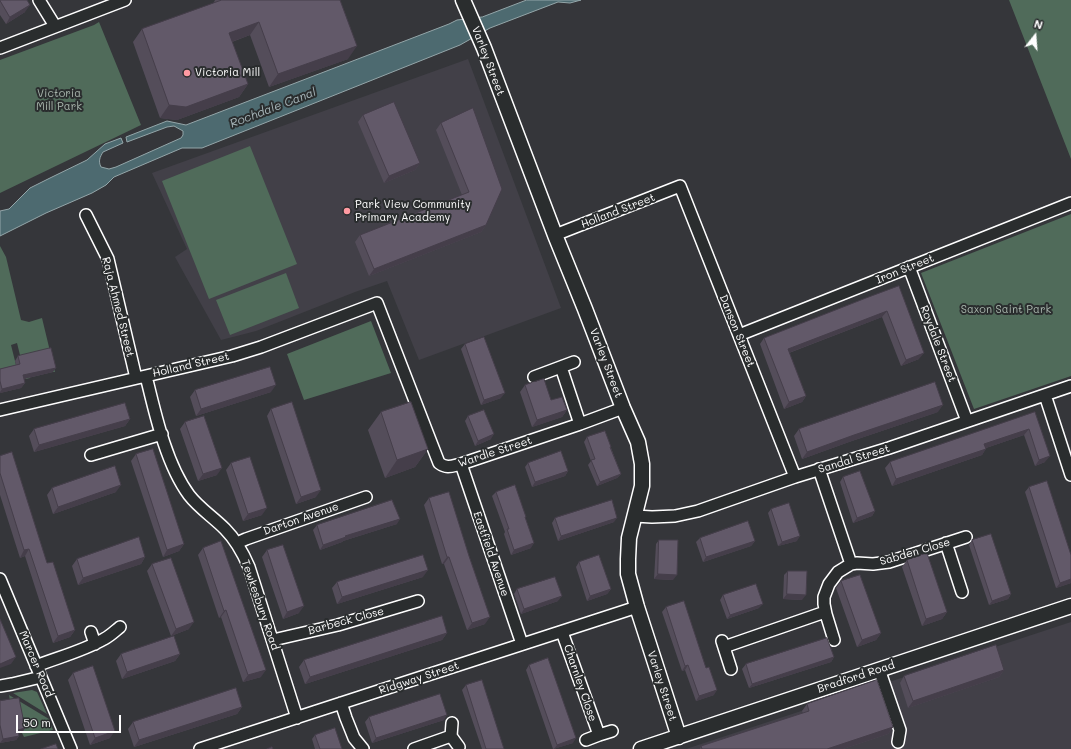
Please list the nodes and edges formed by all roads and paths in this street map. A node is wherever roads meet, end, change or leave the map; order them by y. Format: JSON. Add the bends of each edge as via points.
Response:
{"nodes":[{"id":1,"x":39,"y":0,"type":"edge"},
{"id":2,"x":124,"y":0,"type":"edge"},
{"id":3,"x":466,"y":5,"type":"edge"},
{"id":4,"x":56,"y":26,"type":"junction"},
{"id":5,"x":0,"y":48,"type":"edge"},
{"id":6,"x":680,"y":186,"type":"joint"},
{"id":7,"x":1071,"y":203,"type":"edge"},
{"id":8,"x":86,"y":216,"type":"dead end"},
{"id":9,"x":555,"y":235,"type":"junction"},
{"id":10,"x":909,"y":267,"type":"junction"},
{"id":11,"x":377,"y":303,"type":"joint"},
{"id":12,"x":739,"y":335,"type":"junction"},
{"id":13,"x":574,"y":362,"type":"dead end"},
{"id":14,"x":560,"y":367,"type":"junction"},
{"id":15,"x":141,"y":377,"type":"junction"},
{"id":16,"x":534,"y":377,"type":"dead end"},
{"id":17,"x":1071,"y":386,"type":"edge"},
{"id":18,"x":1045,"y":396,"type":"junction"},
{"id":19,"x":623,"y":408,"type":"junction"},
{"id":20,"x":0,"y":410,"type":"edge"},
{"id":21,"x":968,"y":422,"type":"junction"},
{"id":22,"x":580,"y":424,"type":"junction"},
{"id":23,"x":162,"y":434,"type":"junction"},
{"id":24,"x":91,"y":455,"type":"dead end"},
{"id":25,"x":461,"y":464,"type":"junction"},
{"id":26,"x":820,"y":469,"type":"junction"},
{"id":27,"x":1071,"y":475,"type":"edge"},
{"id":28,"x":795,"y":477,"type":"junction"},
{"id":29,"x":366,"y":497,"type":"dead end"},
{"id":30,"x":635,"y":516,"type":"junction"},
{"id":31,"x":966,"y":536,"type":"dead end"},
{"id":32,"x":237,"y":543,"type":"junction"},
{"id":33,"x":946,"y":543,"type":"junction"},
{"id":34,"x":852,"y":564,"type":"junction"},
{"id":35,"x":0,"y":578,"type":"edge"},
{"id":36,"x":962,"y":592,"type":"dead end"},
{"id":37,"x":418,"y":601,"type":"dead end"},
{"id":38,"x":1071,"y":606,"type":"edge"},
{"id":39,"x":637,"y":607,"type":"junction"},
{"id":40,"x":825,"y":612,"type":"junction"},
{"id":41,"x":120,"y":627,"type":"dead end"},
{"id":42,"x":91,"y":632,"type":"dead end"},
{"id":43,"x":562,"y":632,"type":"junction"},
{"id":44,"x":273,"y":640,"type":"junction"},
{"id":45,"x":834,"y":640,"type":"dead end"},
{"id":46,"x":95,"y":644,"type":"junction"},
{"id":47,"x":522,"y":644,"type":"junction"},
{"id":48,"x":36,"y":666,"type":"junction"},
{"id":49,"x":732,"y":669,"type":"dead end"},
{"id":50,"x":879,"y":669,"type":"junction"},
{"id":51,"x":41,"y":677,"type":"junction"},
{"id":52,"x":0,"y":686,"type":"edge"},
{"id":53,"x":341,"y":703,"type":"junction"},
{"id":54,"x":297,"y":718,"type":"junction"},
{"id":55,"x":452,"y":723,"type":"dead end"},
{"id":56,"x":612,"y":731,"type":"dead end"},
{"id":57,"x":598,"y":735,"type":"junction"},
{"id":58,"x":451,"y":736,"type":"junction"},
{"id":59,"x":678,"y":737,"type":"junction"},
{"id":60,"x":586,"y":740,"type":"dead end"},
{"id":61,"x":898,"y":742,"type":"dead end"},
{"id":62,"x":459,"y":747,"type":"dead end"},
{"id":63,"x":71,"y":749,"type":"edge"},
{"id":64,"x":200,"y":749,"type":"edge"},
{"id":65,"x":363,"y":749,"type":"edge"},
{"id":66,"x":414,"y":749,"type":"edge"},
{"id":67,"x":641,"y":749,"type":"edge"}],
"edges":[{"from":1,"to":4,"type":"street"},
{"from":2,"to":4,"type":"street"},
{"from":3,"to":9,"type":"street","name":"Varley Street"},
{"from":4,"to":5,"type":"street"},
{"from":6,"to":9,"type":"street","name":"Holland Street"},
{"from":6,"to":12,"type":"street","name":"Danson Street"},
{"from":7,"to":10,"type":"street","name":"Iron Street"},
{"from":8,"to":15,"type":"street","name":"Raja Ahmed Street","via":[[108,259]]},
{"from":9,"to":19,"type":"street","name":"Varley Street"},
{"from":10,"to":12,"type":"street","name":"Iron Street"},
{"from":10,"to":21,"type":"street","name":"Roydale Street"},
{"from":11,"to":15,"type":"street","name":"Holland Street","via":[[261,347]]},
{"from":11,"to":25,"type":"street","name":"Wardle Street","via":[[439,463],[448,467]]},
{"from":12,"to":28,"type":"street","name":"Danson Street"},
{"from":13,"to":14,"type":"street"},
{"from":14,"to":16,"type":"street"},
{"from":14,"to":22,"type":"street"},
{"from":15,"to":20,"type":"street","name":"Holland Street"},
{"from":15,"to":23,"type":"street","name":"Tewkesbury Road"},
{"from":17,"to":18,"type":"street","name":"Sandal Street"},
{"from":18,"to":21,"type":"street","name":"Sandal Street"},
{"from":18,"to":27,"type":"street"},
{"from":19,"to":22,"type":"street","name":"Wardle Street"},
{"from":19,"to":30,"type":"street","name":"Varley Street","via":[[638,442],[642,464],[642,486]]},
{"from":21,"to":26,"type":"street","name":"Sandal Street"},
{"from":22,"to":25,"type":"street","name":"Wardle Street"},
{"from":23,"to":24,"type":"street"},
{"from":23,"to":32,"type":"street","name":"Tewkesbury Road","via":[[171,462],[184,487]]},
{"from":25,"to":47,"type":"street","name":"Eastfield Avenue"},
{"from":26,"to":28,"type":"street","name":"Sandal Street"},
{"from":26,"to":34,"type":"street"},
{"from":28,"to":30,"type":"street","name":"Sandal Street","via":[[698,512],[675,516]]},
{"from":29,"to":32,"type":"street","name":"Darton Avenue"},
{"from":30,"to":39,"type":"street","name":"Varley Street","via":[[629,538],[628,574]]},
{"from":31,"to":33,"type":"street","name":"Sabden Close"},
{"from":32,"to":44,"type":"street","name":"Tewkesbury Road","via":[[249,567]]},
{"from":33,"to":34,"type":"street","name":"Sabden Close","via":[[889,562]]},
{"from":33,"to":36,"type":"street"},
{"from":34,"to":40,"type":"street","via":[[838,572],[829,584],[824,597]]},
{"from":35,"to":48,"type":"street","name":"Marcer Road"},
{"from":37,"to":44,"type":"street","name":"Barbeck Close","via":[[338,625]]},
{"from":38,"to":50,"type":"street","name":"Bradford Road"},
{"from":39,"to":43,"type":"street","name":"Ridgway Street"},
{"from":39,"to":59,"type":"street","name":"Varley Street"},
{"from":40,"to":45,"type":"street"},
{"from":40,"to":49,"type":"street","via":[[723,644]]},
{"from":41,"to":46,"type":"street"},
{"from":42,"to":46,"type":"street"},
{"from":43,"to":47,"type":"street","name":"Ridgway Street"},
{"from":43,"to":57,"type":"street","name":"Charnley Close"},
{"from":44,"to":54,"type":"street","name":"Tewkesbury Road"},
{"from":46,"to":48,"type":"street"},
{"from":47,"to":53,"type":"street","name":"Ridgway Street"},
{"from":48,"to":51,"type":"street","name":"Marcer Road"},
{"from":50,"to":59,"type":"street","name":"Bradford Road"},
{"from":50,"to":61,"type":"street","via":[[900,730]]},
{"from":51,"to":52,"type":"street"},
{"from":51,"to":63,"type":"street","name":"Marcer Road"},
{"from":53,"to":54,"type":"street","name":"Ridgway Street"},
{"from":53,"to":65,"type":"street","via":[[354,738]]},
{"from":54,"to":64,"type":"street","name":"Ridgway Street"},
{"from":55,"to":58,"type":"street"},
{"from":56,"to":57,"type":"street","name":"Charnley Close"},
{"from":57,"to":60,"type":"street","name":"Charnley Close"},
{"from":58,"to":62,"type":"street"},
{"from":58,"to":66,"type":"street"},
{"from":59,"to":67,"type":"street","name":"Bradford Road"}]}
